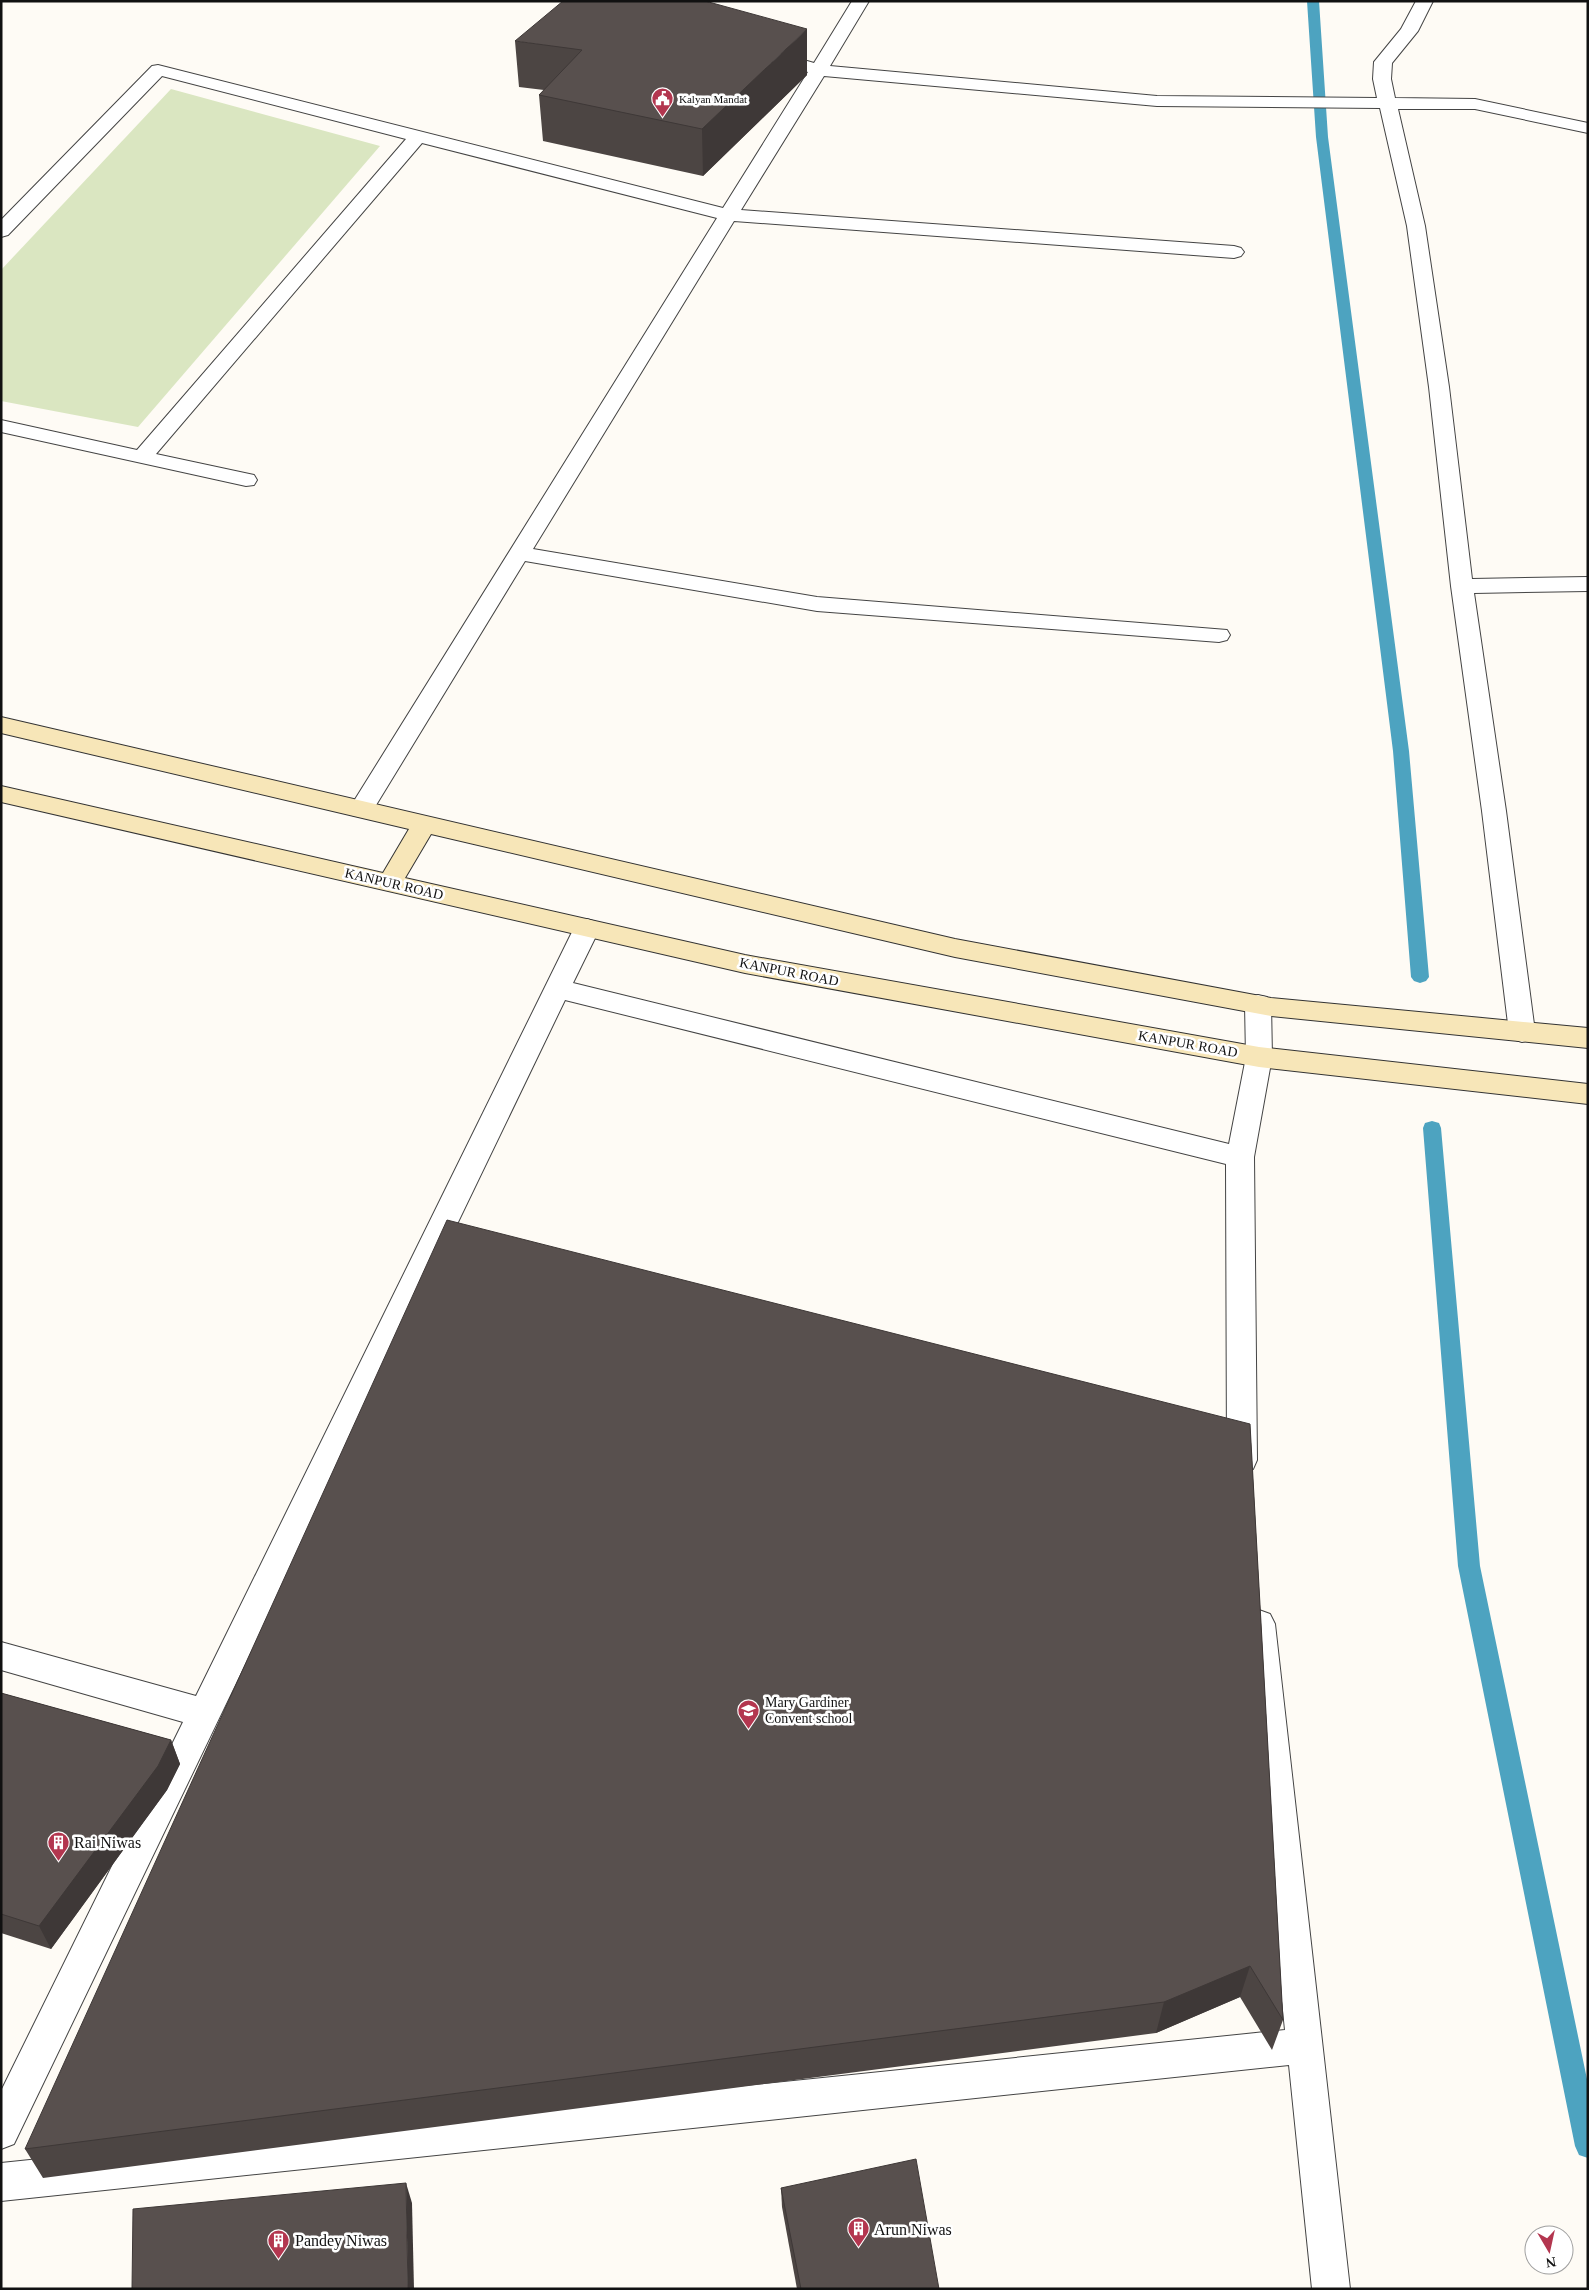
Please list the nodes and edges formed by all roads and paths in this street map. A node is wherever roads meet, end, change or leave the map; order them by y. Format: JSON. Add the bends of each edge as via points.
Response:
{"nodes":[{"id":1,"x":861,"y":1,"type":"edge"},
{"id":2,"x":1425,"y":1,"type":"edge"},
{"id":3,"x":752,"y":50,"type":"edge"},
{"id":4,"x":819,"y":70,"type":"junction"},
{"id":5,"x":1382,"y":103,"type":"junction"},
{"id":6,"x":1588,"y":128,"type":"edge"},
{"id":7,"x":418,"y":136,"type":"junction"},
{"id":8,"x":728,"y":215,"type":"junction"},
{"id":9,"x":1,"y":231,"type":"edge"},
{"id":10,"x":1234,"y":252,"type":"dead end"},
{"id":11,"x":1,"y":426,"type":"edge"},
{"id":12,"x":142,"y":457,"type":"junction"},
{"id":13,"x":246,"y":480,"type":"dead end"},
{"id":14,"x":520,"y":554,"type":"junction"},
{"id":15,"x":1588,"y":584,"type":"edge"},
{"id":16,"x":1462,"y":586,"type":"junction"},
{"id":17,"x":1219,"y":635,"type":"dead end"},
{"id":18,"x":1,"y":725,"type":"edge"},
{"id":19,"x":1,"y":794,"type":"edge"},
{"id":20,"x":362,"y":809,"type":"junction"},
{"id":21,"x":424,"y":824,"type":"junction"},
{"id":22,"x":389,"y":883,"type":"junction"},
{"id":23,"x":587,"y":928,"type":"junction"},
{"id":24,"x":558,"y":989,"type":"junction"},
{"id":25,"x":1258,"y":1004,"type":"junction"},
{"id":26,"x":1522,"y":1032,"type":"junction"},
{"id":27,"x":1588,"y":1038,"type":"edge"},
{"id":28,"x":1259,"y":1057,"type":"junction"},
{"id":29,"x":1588,"y":1094,"type":"edge"},
{"id":30,"x":1240,"y":1157,"type":"junction"},
{"id":31,"x":1233,"y":1469,"type":"edge"},
{"id":32,"x":1256,"y":1590,"type":"edge"},
{"id":33,"x":1,"y":1656,"type":"edge"},
{"id":34,"x":204,"y":1713,"type":"junction"},
{"id":35,"x":1305,"y":2046,"type":"junction"},
{"id":36,"x":1,"y":2132,"type":"edge"},
{"id":37,"x":1,"y":2182,"type":"edge"},
{"id":38,"x":1331,"y":2289,"type":"edge"}],
"edges":[{"from":1,"to":4,"type":"street"},
{"from":2,"to":5,"type":"street","via":[[1409,31],[1383,62]]},
{"from":3,"to":4,"type":"street"},
{"from":4,"to":5,"type":"street","via":[[1157,101]]},
{"from":4,"to":8,"type":"street"},
{"from":5,"to":6,"type":"street","via":[[1475,104]]},
{"from":5,"to":16,"type":"street","via":[[1416,226]]},
{"from":7,"to":8,"type":"street"},
{"from":7,"to":9,"type":"street","via":[[158,70]]},
{"from":7,"to":12,"type":"street"},
{"from":8,"to":10,"type":"street"},
{"from":8,"to":14,"type":"street"},
{"from":11,"to":12,"type":"street"},
{"from":12,"to":13,"type":"street"},
{"from":14,"to":17,"type":"street","via":[[817,604]]},
{"from":14,"to":20,"type":"street"},
{"from":15,"to":16,"type":"street"},
{"from":16,"to":26,"type":"street"},
{"from":18,"to":20,"type":"street"},
{"from":19,"to":22,"type":"street","name":"KANPUR ROAD"},
{"from":20,"to":21,"type":"street"},
{"from":21,"to":22,"type":"street"},
{"from":21,"to":25,"type":"street","via":[[955,948]]},
{"from":22,"to":23,"type":"street","name":"KANPUR ROAD"},
{"from":23,"to":24,"type":"street"},
{"from":23,"to":28,"type":"street","name":"KANPUR ROAD","via":[[745,964]]},
{"from":24,"to":30,"type":"street"},
{"from":24,"to":34,"type":"street","via":[[442,1255]]},
{"from":25,"to":26,"type":"street"},
{"from":25,"to":28,"type":"street"},
{"from":26,"to":27,"type":"street"},
{"from":28,"to":29,"type":"street","name":"KANPUR ROAD"},
{"from":28,"to":30,"type":"street"},
{"from":30,"to":31,"type":"street"},
{"from":32,"to":35,"type":"street"},
{"from":33,"to":34,"type":"street"},
{"from":34,"to":36,"type":"street"},
{"from":35,"to":37,"type":"street"},
{"from":35,"to":38,"type":"street"}]}
